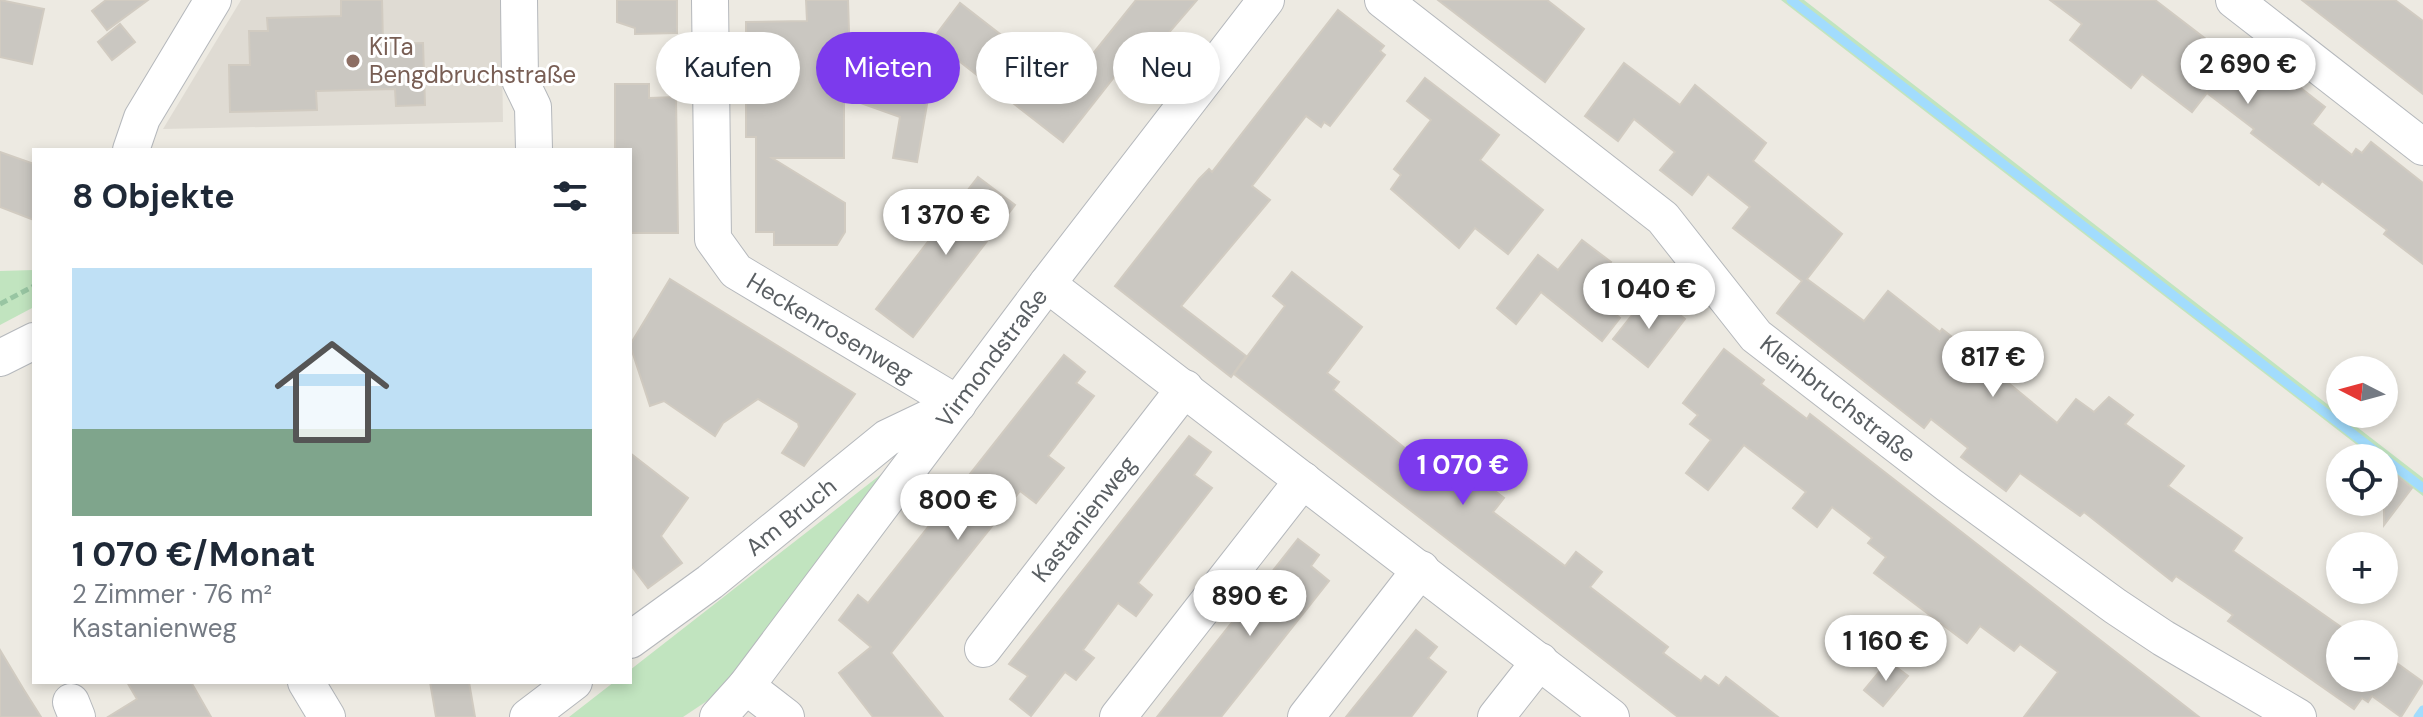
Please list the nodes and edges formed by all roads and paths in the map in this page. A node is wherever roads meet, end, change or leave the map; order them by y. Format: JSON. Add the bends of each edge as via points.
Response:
{"nodes":[{"id":1,"x":213,"y":0,"type":"edge"},
{"id":2,"x":519,"y":0,"type":"edge"},
{"id":3,"x":710,"y":0,"type":"edge"},
{"id":4,"x":1266,"y":0,"type":"edge"},
{"id":5,"x":1383,"y":0,"type":"edge"},
{"id":6,"x":2234,"y":0,"type":"edge"},
{"id":7,"x":2423,"y":147,"type":"edge"},
{"id":8,"x":132,"y":148,"type":"edge"},
{"id":9,"x":534,"y":148,"type":"edge"},
{"id":10,"x":1047,"y":284,"type":"junction"},
{"id":11,"x":32,"y":287,"type":"edge"},
{"id":12,"x":0,"y":304,"type":"edge"},
{"id":13,"x":32,"y":342,"type":"edge"},
{"id":14,"x":0,"y":358,"type":"edge"},
{"id":15,"x":1185,"y":388,"type":"junction"},
{"id":16,"x":958,"y":404,"type":"junction"},
{"id":17,"x":1303,"y":480,"type":"junction"},
{"id":18,"x":1421,"y":569,"type":"junction"},
{"id":19,"x":632,"y":639,"type":"edge"},
{"id":20,"x":983,"y":649,"type":"dead end"},
{"id":21,"x":1540,"y":661,"type":"junction"},
{"id":22,"x":307,"y":684,"type":"edge"},
{"id":23,"x":571,"y":684,"type":"edge"},
{"id":24,"x":746,"y":686,"type":"junction"},
{"id":25,"x":327,"y":717,"type":"edge"},
{"id":26,"x":528,"y":717,"type":"edge"},
{"id":27,"x":718,"y":717,"type":"edge"},
{"id":28,"x":786,"y":717,"type":"edge"},
{"id":29,"x":1118,"y":717,"type":"edge"},
{"id":30,"x":1306,"y":717,"type":"edge"},
{"id":31,"x":1496,"y":717,"type":"edge"},
{"id":32,"x":1611,"y":717,"type":"edge"},
{"id":33,"x":2298,"y":717,"type":"edge"}],
"edges":[{"from":1,"to":8,"type":"street","via":[[142,118]]},
{"from":2,"to":9,"type":"street","via":[[520,80],[533,107]]},
{"from":3,"to":16,"type":"street","name":"Heckenrosenweg","via":[[713,239],[736,271]]},
{"from":4,"to":10,"type":"street","name":"Virmondstraße"},
{"from":5,"to":33,"type":"street","name":"Kleinbruchstraße","via":[[1663,218],[1756,336],[2115,606]]},
{"from":6,"to":7,"type":"street"},
{"from":10,"to":15,"type":"street"},
{"from":10,"to":16,"type":"street","name":"Virmondstraße"},
{"from":11,"to":12,"type":"path"},
{"from":13,"to":14,"type":"street"},
{"from":15,"to":17,"type":"street"},
{"from":15,"to":20,"type":"street","name":"Kastanienweg"},
{"from":16,"to":19,"type":"street","name":"Am Bruch","via":[[887,438]]},
{"from":16,"to":24,"type":"street","name":"Virmondstraße"},
{"from":17,"to":18,"type":"street"},
{"from":17,"to":29,"type":"street"},
{"from":18,"to":21,"type":"street"},
{"from":18,"to":30,"type":"street"},
{"from":21,"to":31,"type":"street"},
{"from":21,"to":32,"type":"street"},
{"from":22,"to":25,"type":"street"},
{"from":23,"to":26,"type":"street"},
{"from":24,"to":27,"type":"street","name":"Virmondstraße"},
{"from":24,"to":28,"type":"street"}]}
